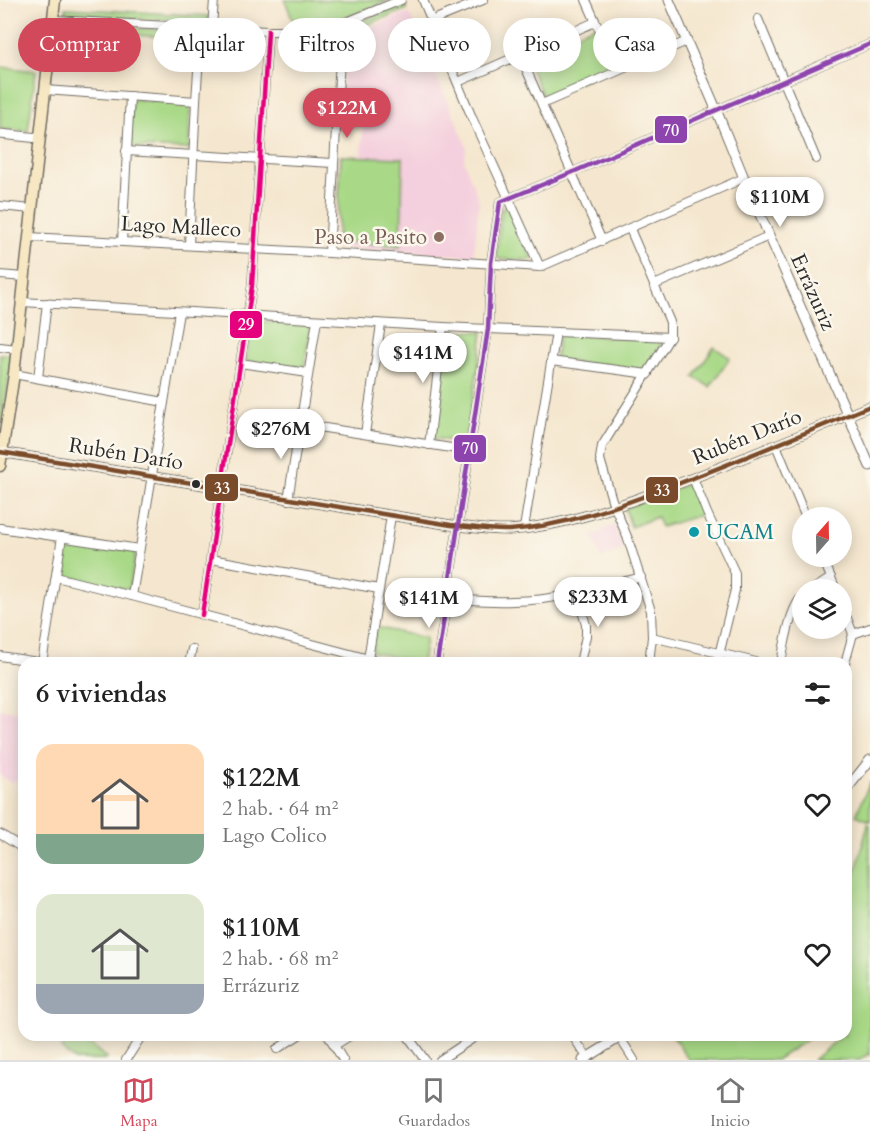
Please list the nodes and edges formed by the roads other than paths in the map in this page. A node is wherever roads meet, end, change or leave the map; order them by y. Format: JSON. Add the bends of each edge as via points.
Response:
{"nodes":[{"id":1,"x":54,"y":0,"type":"edge"},
{"id":2,"x":214,"y":0,"type":"edge"},
{"id":3,"x":401,"y":0,"type":"edge"},
{"id":4,"x":423,"y":0,"type":"edge"},
{"id":5,"x":483,"y":0,"type":"edge"},
{"id":6,"x":586,"y":0,"type":"edge"},
{"id":7,"x":669,"y":0,"type":"edge"},
{"id":8,"x":52,"y":18,"type":"edge"},
{"id":9,"x":213,"y":18,"type":"edge"},
{"id":10,"x":357,"y":18,"type":"edge"},
{"id":11,"x":431,"y":18,"type":"edge"},
{"id":12,"x":439,"y":18,"type":"edge"},
{"id":13,"x":593,"y":18,"type":"edge"},
{"id":14,"x":758,"y":19,"type":"dead end"},
{"id":15,"x":268,"y":31,"type":"joint"},
{"id":16,"x":278,"y":31,"type":"edge"},
{"id":17,"x":687,"y":41,"type":"junction"},
{"id":18,"x":870,"y":44,"type":"edge"},
{"id":19,"x":677,"y":45,"type":"edge"},
{"id":20,"x":503,"y":62,"type":"edge"},
{"id":21,"x":47,"y":72,"type":"edge"},
{"id":22,"x":198,"y":72,"type":"edge"},
{"id":23,"x":339,"y":72,"type":"edge"},
{"id":24,"x":454,"y":72,"type":"edge"},
{"id":25,"x":528,"y":72,"type":"edge"},
{"id":26,"x":613,"y":72,"type":"edge"},
{"id":27,"x":458,"y":82,"type":"junction"},
{"id":28,"x":783,"y":82,"type":"junction"},
{"id":29,"x":45,"y":90,"type":"junction"},
{"id":30,"x":130,"y":96,"type":"junction"},
{"id":31,"x":196,"y":101,"type":"junction"},
{"id":32,"x":542,"y":104,"type":"junction"},
{"id":33,"x":716,"y":109,"type":"junction"},
{"id":34,"x":0,"y":134,"type":"edge"},
{"id":35,"x":39,"y":138,"type":"junction"},
{"id":36,"x":126,"y":151,"type":"junction"},
{"id":37,"x":193,"y":155,"type":"junction"},
{"id":38,"x":261,"y":159,"type":"junction"},
{"id":39,"x":816,"y":159,"type":"dead end"},
{"id":40,"x":333,"y":163,"type":"junction"},
{"id":41,"x":573,"y":172,"type":"junction"},
{"id":42,"x":744,"y":178,"type":"junction"},
{"id":43,"x":508,"y":199,"type":"junction"},
{"id":44,"x":0,"y":206,"type":"edge"},
{"id":45,"x":32,"y":209,"type":"junction"},
{"id":46,"x":630,"y":229,"type":"junction"},
{"id":47,"x":769,"y":236,"type":"junction"},
{"id":48,"x":29,"y":237,"type":"junction"},
{"id":49,"x":602,"y":240,"type":"junction"},
{"id":50,"x":122,"y":242,"type":"junction"},
{"id":51,"x":189,"y":245,"type":"junction"},
{"id":52,"x":255,"y":249,"type":"junction"},
{"id":53,"x":329,"y":253,"type":"junction"},
{"id":54,"x":491,"y":263,"type":"junction"},
{"id":55,"x":540,"y":267,"type":"junction"},
{"id":56,"x":0,"y":275,"type":"edge"},
{"id":57,"x":24,"y":277,"type":"junction"},
{"id":58,"x":654,"y":285,"type":"junction"},
{"id":59,"x":22,"y":302,"type":"junction"},
{"id":60,"x":47,"y":303,"type":"junction"},
{"id":61,"x":179,"y":312,"type":"junction"},
{"id":62,"x":248,"y":316,"type":"junction"},
{"id":63,"x":317,"y":320,"type":"junction"},
{"id":64,"x":381,"y":324,"type":"junction"},
{"id":65,"x":442,"y":327,"type":"junction"},
{"id":66,"x":488,"y":329,"type":"junction"},
{"id":67,"x":556,"y":332,"type":"junction"},
{"id":68,"x":670,"y":337,"type":"junction"},
{"id":69,"x":0,"y":347,"type":"edge"},
{"id":70,"x":17,"y":349,"type":"junction"},
{"id":71,"x":551,"y":361,"type":"junction"},
{"id":72,"x":240,"y":363,"type":"junction"},
{"id":73,"x":308,"y":373,"type":"junction"},
{"id":74,"x":14,"y":374,"type":"junction"},
{"id":75,"x":648,"y":374,"type":"junction"},
{"id":76,"x":38,"y":378,"type":"junction"},
{"id":77,"x":164,"y":402,"type":"junction"},
{"id":78,"x":870,"y":406,"type":"edge"},
{"id":79,"x":849,"y":415,"type":"junction"},
{"id":80,"x":300,"y":424,"type":"junction"},
{"id":81,"x":365,"y":434,"type":"junction"},
{"id":82,"x":429,"y":444,"type":"junction"},
{"id":83,"x":776,"y":445,"type":"junction"},
{"id":84,"x":470,"y":451,"type":"junction"},
{"id":85,"x":1,"y":452,"type":"edge"},
{"id":86,"x":0,"y":466,"type":"edge"},
{"id":87,"x":870,"y":466,"type":"edge"},
{"id":88,"x":152,"y":477,"type":"junction"},
{"id":89,"x":693,"y":478,"type":"junction"},
{"id":90,"x":221,"y":489,"type":"junction"},
{"id":91,"x":288,"y":500,"type":"junction"},
{"id":92,"x":615,"y":507,"type":"junction"},
{"id":93,"x":801,"y":507,"type":"edge"},
{"id":94,"x":391,"y":516,"type":"junction"},
{"id":95,"x":458,"y":526,"type":"junction"},
{"id":96,"x":0,"y":528,"type":"edge"},
{"id":97,"x":524,"y":528,"type":"junction"},
{"id":98,"x":62,"y":537,"type":"junction"},
{"id":99,"x":139,"y":549,"type":"junction"},
{"id":100,"x":211,"y":559,"type":"junction"},
{"id":101,"x":826,"y":567,"type":"edge"},
{"id":102,"x":56,"y":577,"type":"junction"},
{"id":103,"x":641,"y":577,"type":"junction"},
{"id":104,"x":831,"y":578,"type":"edge"},
{"id":105,"x":379,"y":589,"type":"junction"},
{"id":106,"x":577,"y":594,"type":"junction"},
{"id":107,"x":132,"y":596,"type":"junction"},
{"id":108,"x":447,"y":599,"type":"junction"},
{"id":109,"x":202,"y":615,"type":"junction"},
{"id":110,"x":792,"y":618,"type":"edge"},
{"id":111,"x":870,"y":628,"type":"edge"},
{"id":112,"x":853,"y":634,"type":"joint"},
{"id":113,"x":652,"y":637,"type":"junction"},
{"id":114,"x":192,"y":650,"type":"dead end"},
{"id":115,"x":719,"y":654,"type":"junction"},
{"id":116,"x":0,"y":656,"type":"edge"},
{"id":117,"x":44,"y":657,"type":"edge"},
{"id":118,"x":190,"y":657,"type":"edge"},
{"id":119,"x":360,"y":657,"type":"edge"},
{"id":120,"x":368,"y":657,"type":"edge"},
{"id":121,"x":438,"y":657,"type":"edge"},
{"id":122,"x":581,"y":657,"type":"edge"},
{"id":123,"x":649,"y":657,"type":"edge"},
{"id":124,"x":718,"y":657,"type":"edge"},
{"id":125,"x":733,"y":657,"type":"edge"},
{"id":126,"x":781,"y":657,"type":"edge"},
{"id":127,"x":846,"y":657,"type":"edge"},
{"id":128,"x":18,"y":659,"type":"edge"},
{"id":129,"x":870,"y":760,"type":"edge"},
{"id":130,"x":852,"y":778,"type":"edge"},
{"id":131,"x":0,"y":834,"type":"edge"},
{"id":132,"x":18,"y":845,"type":"edge"},
{"id":133,"x":138,"y":1041,"type":"edge"},
{"id":134,"x":290,"y":1041,"type":"edge"},
{"id":135,"x":332,"y":1041,"type":"edge"},
{"id":136,"x":341,"y":1041,"type":"edge"},
{"id":137,"x":411,"y":1041,"type":"edge"},
{"id":138,"x":469,"y":1041,"type":"edge"},
{"id":139,"x":575,"y":1041,"type":"edge"},
{"id":140,"x":615,"y":1041,"type":"edge"},
{"id":141,"x":624,"y":1041,"type":"edge"},
{"id":142,"x":335,"y":1045,"type":"junction"},
{"id":143,"x":277,"y":1049,"type":"dead end"},
{"id":144,"x":585,"y":1059,"type":"edge"},
{"id":145,"x":126,"y":1060,"type":"edge"},
{"id":146,"x":343,"y":1060,"type":"edge"},
{"id":147,"x":424,"y":1060,"type":"edge"},
{"id":148,"x":440,"y":1060,"type":"edge"},
{"id":149,"x":634,"y":1060,"type":"edge"}],
"edges":[{"from":1,"to":8,"type":"main road"},
{"from":2,"to":9,"type":"street"},
{"from":3,"to":10,"type":"street"},
{"from":4,"to":11,"type":"street"},
{"from":5,"to":12,"type":"street"},
{"from":6,"to":13,"type":"street"},
{"from":7,"to":17,"type":"street","name":"Errázuriz"},
{"from":14,"to":28,"type":"street"},
{"from":15,"to":16,"type":"street"},
{"from":15,"to":38,"type":"street"},
{"from":17,"to":19,"type":"street"},
{"from":17,"to":33,"type":"street","name":"Errázuriz"},
{"from":18,"to":28,"type":"street"},
{"from":20,"to":27,"type":"street"},
{"from":21,"to":29,"type":"main road"},
{"from":22,"to":31,"type":"street"},
{"from":23,"to":40,"type":"street"},
{"from":24,"to":27,"type":"street"},
{"from":25,"to":32,"type":"street"},
{"from":26,"to":32,"type":"street"},
{"from":27,"to":43,"type":"street"},
{"from":28,"to":33,"type":"street"},
{"from":28,"to":39,"type":"street"},
{"from":29,"to":30,"type":"street"},
{"from":29,"to":35,"type":"main road"},
{"from":30,"to":31,"type":"street"},
{"from":30,"to":36,"type":"street"},
{"from":31,"to":37,"type":"street"},
{"from":32,"to":41,"type":"street"},
{"from":33,"to":41,"type":"street"},
{"from":33,"to":42,"type":"street","name":"Errázuriz"},
{"from":34,"to":35,"type":"street"},
{"from":35,"to":45,"type":"main road"},
{"from":36,"to":37,"type":"street"},
{"from":36,"to":50,"type":"street"},
{"from":37,"to":38,"type":"street"},
{"from":37,"to":51,"type":"street"},
{"from":38,"to":40,"type":"street"},
{"from":38,"to":52,"type":"street"},
{"from":40,"to":53,"type":"street"},
{"from":41,"to":43,"type":"street"},
{"from":41,"to":49,"type":"street"},
{"from":42,"to":46,"type":"street","name":"Lago Malleco"},
{"from":42,"to":47,"type":"street","name":"Errázuriz"},
{"from":43,"to":54,"type":"street","via":[[500,202]]},
{"from":43,"to":55,"type":"street"},
{"from":44,"to":45,"type":"street"},
{"from":45,"to":48,"type":"main road"},
{"from":46,"to":49,"type":"street","name":"Lago Malleco"},
{"from":46,"to":58,"type":"street"},
{"from":47,"to":58,"type":"street"},
{"from":47,"to":79,"type":"street","name":"Errázuriz"},
{"from":48,"to":50,"type":"street","name":"Lago Malleco"},
{"from":48,"to":57,"type":"main road"},
{"from":49,"to":55,"type":"street","name":"Lago Malleco"},
{"from":50,"to":51,"type":"street","name":"Lago Malleco"},
{"from":51,"to":52,"type":"street","name":"Lago Malleco"},
{"from":52,"to":53,"type":"street","name":"Lago Malleco"},
{"from":52,"to":62,"type":"street"},
{"from":53,"to":54,"type":"street","name":"Lago Malleco"},
{"from":54,"to":55,"type":"street","name":"Lago Malleco"},
{"from":54,"to":66,"type":"street"},
{"from":56,"to":57,"type":"street"},
{"from":57,"to":59,"type":"main road"},
{"from":58,"to":68,"type":"street","via":[[670,322]]},
{"from":59,"to":60,"type":"street"},
{"from":59,"to":70,"type":"main road"},
{"from":60,"to":61,"type":"street"},
{"from":60,"to":76,"type":"street"},
{"from":61,"to":62,"type":"street"},
{"from":61,"to":77,"type":"street"},
{"from":62,"to":63,"type":"street"},
{"from":62,"to":72,"type":"street"},
{"from":63,"to":64,"type":"street"},
{"from":63,"to":73,"type":"street"},
{"from":64,"to":65,"type":"street"},
{"from":64,"to":81,"type":"street"},
{"from":65,"to":66,"type":"street"},
{"from":65,"to":82,"type":"street"},
{"from":66,"to":67,"type":"street"},
{"from":66,"to":84,"type":"street"},
{"from":67,"to":68,"type":"street"},
{"from":67,"to":71,"type":"street"},
{"from":68,"to":75,"type":"street"},
{"from":69,"to":70,"type":"street"},
{"from":70,"to":74,"type":"main road"},
{"from":71,"to":75,"type":"street"},
{"from":71,"to":97,"type":"street"},
{"from":72,"to":73,"type":"street"},
{"from":72,"to":90,"type":"street"},
{"from":73,"to":80,"type":"street"},
{"from":74,"to":76,"type":"street"},
{"from":74,"to":85,"type":"main road"},
{"from":75,"to":92,"type":"street","via":[[602,446],[600,459]]},
{"from":76,"to":77,"type":"street"},
{"from":77,"to":88,"type":"street"},
{"from":78,"to":79,"type":"street","name":"Rubén Darío"},
{"from":79,"to":83,"type":"street","name":"Rubén Darío"},
{"from":79,"to":87,"type":"street","name":"Errázuriz"},
{"from":80,"to":81,"type":"street"},
{"from":80,"to":91,"type":"street"},
{"from":81,"to":82,"type":"street"},
{"from":82,"to":84,"type":"street"},
{"from":83,"to":89,"type":"street","name":"Rubén Darío"},
{"from":83,"to":93,"type":"street"},
{"from":84,"to":95,"type":"street"},
{"from":85,"to":86,"type":"main road"},
{"from":85,"to":88,"type":"street","name":"Rubén Darío"},
{"from":88,"to":90,"type":"street","name":"Rubén Darío"},
{"from":88,"to":99,"type":"street"},
{"from":89,"to":92,"type":"street","name":"Rubén Darío"},
{"from":89,"to":115,"type":"street","via":[[735,573],[735,590]]},
{"from":90,"to":91,"type":"street","name":"Rubén Darío"},
{"from":90,"to":100,"type":"street"},
{"from":91,"to":94,"type":"street","name":"Rubén Darío"},
{"from":92,"to":97,"type":"street","name":"Rubén Darío"},
{"from":92,"to":103,"type":"street"},
{"from":94,"to":95,"type":"street","name":"Rubén Darío"},
{"from":94,"to":105,"type":"street"},
{"from":95,"to":97,"type":"street","name":"Rubén Darío","via":[[489,530]]},
{"from":95,"to":108,"type":"street"},
{"from":96,"to":98,"type":"street"},
{"from":98,"to":99,"type":"street"},
{"from":98,"to":102,"type":"street"},
{"from":99,"to":107,"type":"street"},
{"from":100,"to":105,"type":"street"},
{"from":100,"to":109,"type":"street"},
{"from":101,"to":104,"type":"street"},
{"from":102,"to":107,"type":"street"},
{"from":102,"to":117,"type":"street"},
{"from":103,"to":106,"type":"street"},
{"from":103,"to":113,"type":"street","via":[[651,610]]},
{"from":105,"to":120,"type":"street"},
{"from":106,"to":108,"type":"street","via":[[514,602]]},
{"from":106,"to":122,"type":"street","via":[[586,624]]},
{"from":107,"to":109,"type":"street"},
{"from":108,"to":121,"type":"street"},
{"from":109,"to":119,"type":"street"},
{"from":110,"to":126,"type":"street"},
{"from":111,"to":112,"type":"street"},
{"from":112,"to":127,"type":"street"},
{"from":113,"to":115,"type":"street"},
{"from":113,"to":123,"type":"street"},
{"from":114,"to":118,"type":"street"},
{"from":115,"to":124,"type":"street"},
{"from":115,"to":125,"type":"street"},
{"from":116,"to":128,"type":"street"},
{"from":129,"to":130,"type":"street"},
{"from":131,"to":132,"type":"street"},
{"from":133,"to":145,"type":"street"},
{"from":134,"to":143,"type":"street"},
{"from":135,"to":142,"type":"street"},
{"from":136,"to":142,"type":"street"},
{"from":137,"to":147,"type":"street"},
{"from":138,"to":148,"type":"street"},
{"from":139,"to":144,"type":"street"},
{"from":140,"to":144,"type":"street"},
{"from":141,"to":149,"type":"street"},
{"from":142,"to":146,"type":"street"}]}
